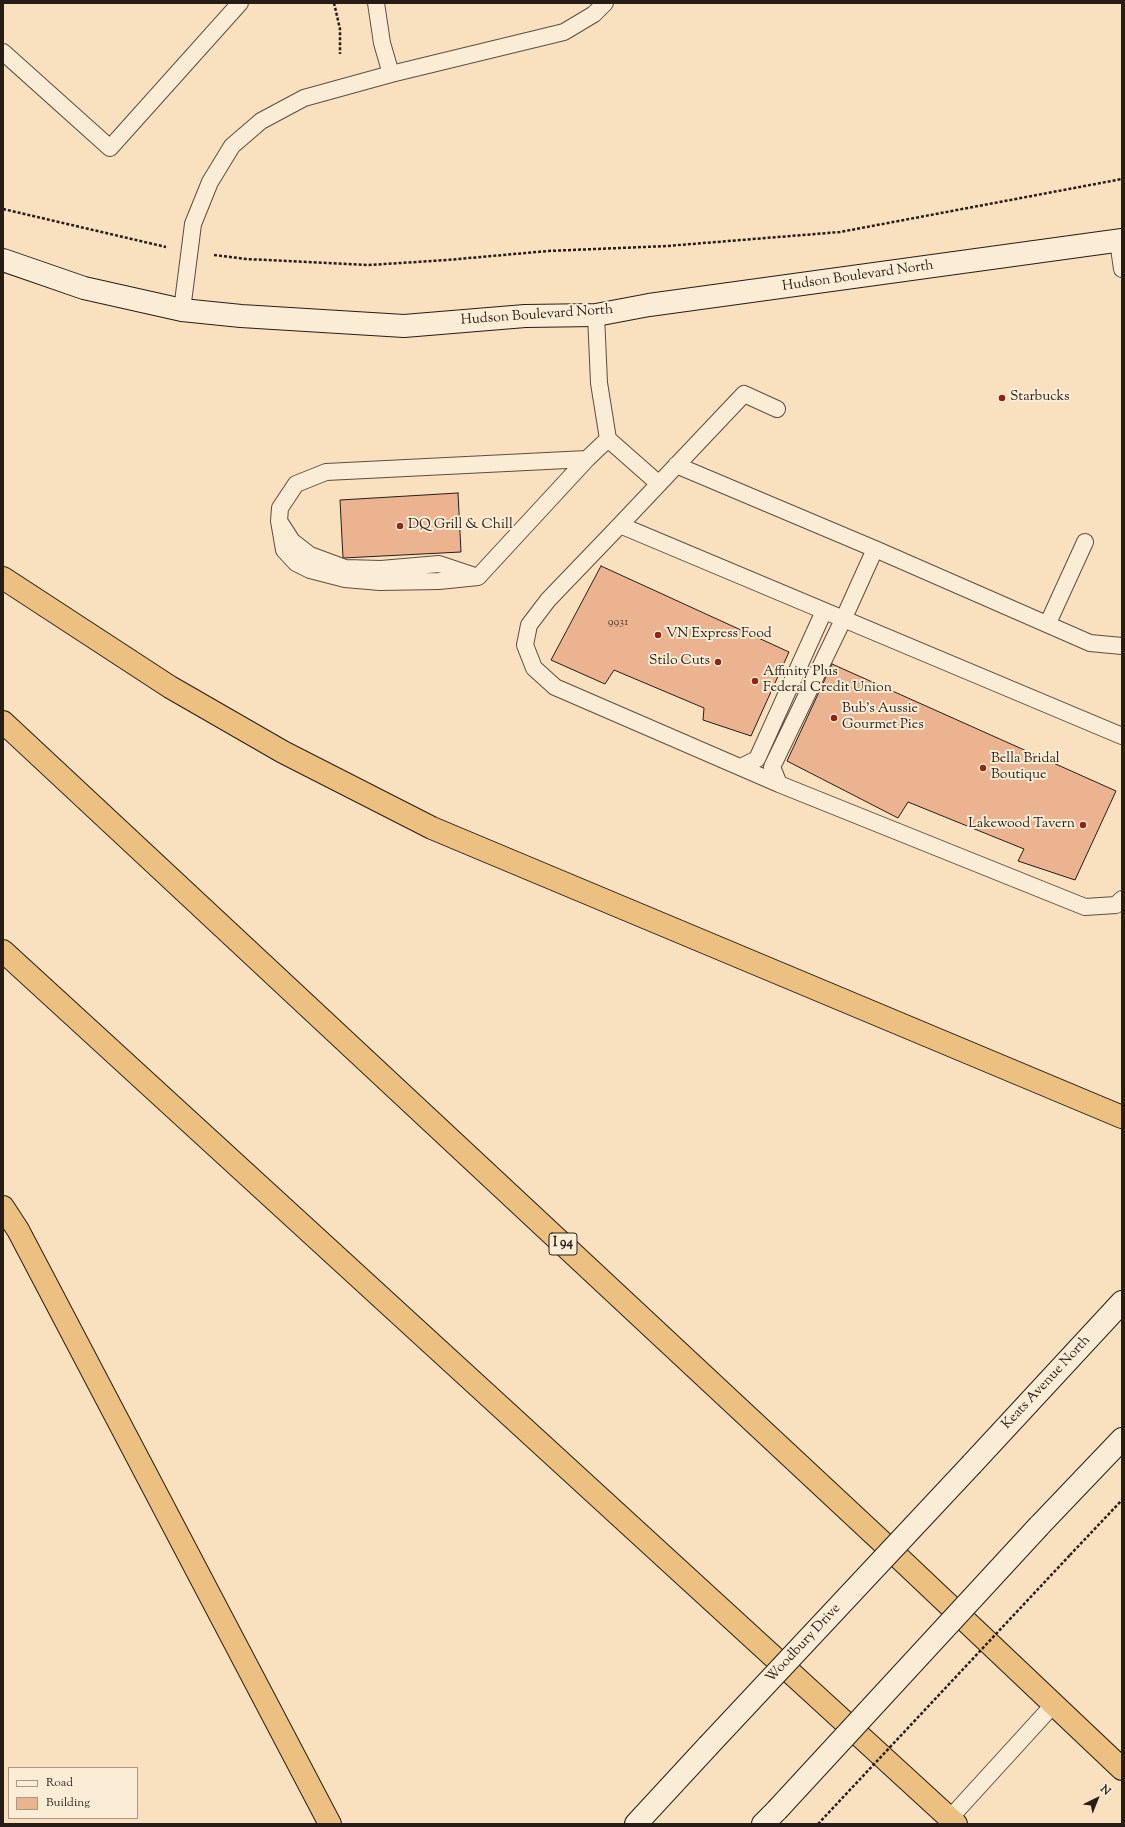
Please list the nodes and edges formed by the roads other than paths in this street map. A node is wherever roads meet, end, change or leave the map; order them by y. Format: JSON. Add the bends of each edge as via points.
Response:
{"nodes":[{"id":1,"x":240,"y":3,"type":"edge"},
{"id":2,"x":376,"y":3,"type":"edge"},
{"id":3,"x":605,"y":3,"type":"edge"},
{"id":4,"x":3,"y":52,"type":"edge"},
{"id":5,"x":392,"y":74,"type":"junction"},
{"id":6,"x":1120,"y":241,"type":"edge"},
{"id":7,"x":3,"y":260,"type":"edge"},
{"id":8,"x":1122,"y":269,"type":"edge"},
{"id":9,"x":182,"y":310,"type":"junction"},
{"id":10,"x":596,"y":315,"type":"junction"},
{"id":11,"x":778,"y":409,"type":"dead end"},
{"id":12,"x":608,"y":440,"type":"junction"},
{"id":13,"x":587,"y":460,"type":"junction"},
{"id":14,"x":676,"y":465,"type":"junction"},
{"id":15,"x":659,"y":484,"type":"junction"},
{"id":16,"x":620,"y":524,"type":"junction"},
{"id":17,"x":1085,"y":542,"type":"dead end"},
{"id":18,"x":875,"y":550,"type":"junction"},
{"id":19,"x":3,"y":578,"type":"edge"},
{"id":20,"x":824,"y":611,"type":"junction"},
{"id":21,"x":843,"y":620,"type":"junction"},
{"id":22,"x":1048,"y":623,"type":"junction"},
{"id":23,"x":1122,"y":646,"type":"edge"},
{"id":24,"x":3,"y":722,"type":"edge"},
{"id":25,"x":1122,"y":736,"type":"edge"},
{"id":26,"x":741,"y":767,"type":"junction"},
{"id":27,"x":779,"y":784,"type":"junction"},
{"id":28,"x":1122,"y":899,"type":"edge"},
{"id":29,"x":3,"y":951,"type":"edge"},
{"id":30,"x":1122,"y":1117,"type":"edge"},
{"id":31,"x":3,"y":1206,"type":"edge"},
{"id":32,"x":1122,"y":1302,"type":"edge"},
{"id":33,"x":1122,"y":1439,"type":"edge"},
{"id":34,"x":972,"y":1464,"type":"joint"},
{"id":35,"x":1054,"y":1704,"type":"junction"},
{"id":36,"x":1122,"y":1769,"type":"edge"},
{"id":37,"x":770,"y":1817,"type":"edge"},
{"id":38,"x":953,"y":1821,"type":"edge"},
{"id":39,"x":330,"y":1824,"type":"edge"},
{"id":40,"x":636,"y":1824,"type":"edge"}],
"edges":[{"from":1,"to":4,"type":"lane","via":[[110,148]]},
{"from":2,"to":5,"type":"lane","via":[[382,43]]},
{"from":3,"to":5,"type":"lane","via":[[594,14],[564,32]]},
{"from":5,"to":9,"type":"lane","via":[[304,98],[261,121],[232,146],[210,182],[193,224]]},
{"from":6,"to":8,"type":"lane"},
{"from":6,"to":10,"type":"main road","name":"Hudson Boulevard North","via":[[649,305]]},
{"from":7,"to":9,"type":"main road","name":"Hudson Boulevard North","via":[[84,288]]},
{"from":9,"to":10,"type":"main road","name":"Hudson Boulevard North","via":[[404,326],[525,316]]},
{"from":10,"to":12,"type":"lane","via":[[599,383]]},
{"from":11,"to":14,"type":"lane","via":[[744,394]]},
{"from":12,"to":13,"type":"lane"},
{"from":12,"to":15,"type":"lane"},
{"from":13,"to":13,"type":"lane","via":[[478,577],[439,581],[380,582],[345,579],[310,570],[296,563],[284,550],[279,521],[280,508],[296,484],[326,472]]},
{"from":14,"to":15,"type":"lane"},
{"from":14,"to":18,"type":"lane"},
{"from":15,"to":16,"type":"lane"},
{"from":16,"to":20,"type":"lane"},
{"from":16,"to":26,"type":"lane","via":[[548,600],[529,625],[525,644],[534,668],[554,687]]},
{"from":17,"to":22,"type":"lane"},
{"from":18,"to":21,"type":"lane"},
{"from":18,"to":22,"type":"lane"},
{"from":19,"to":30,"type":"highway","via":[[170,687],[283,752],[432,828]]},
{"from":20,"to":21,"type":"lane"},
{"from":20,"to":26,"type":"lane","via":[[757,759]]},
{"from":21,"to":25,"type":"lane"},
{"from":21,"to":27,"type":"lane","via":[[772,767]]},
{"from":22,"to":23,"type":"lane","via":[[1090,643]]},
{"from":24,"to":35,"type":"highway","number":"I 94"},
{"from":26,"to":27,"type":"lane"},
{"from":27,"to":28,"type":"lane","via":[[1086,907],[1116,905]]},
{"from":29,"to":38,"type":"highway"},
{"from":31,"to":39,"type":"highway","via":[[18,1230]]},
{"from":32,"to":34,"type":"main road","name":"Keats Avenue North"},
{"from":33,"to":37,"type":"main road","bridge":true},
{"from":34,"to":40,"type":"main road","name":"Woodbury Drive","bridge":true},
{"from":35,"to":36,"type":"highway","number":"I 94"},
{"from":35,"to":38,"type":"lane"}]}
